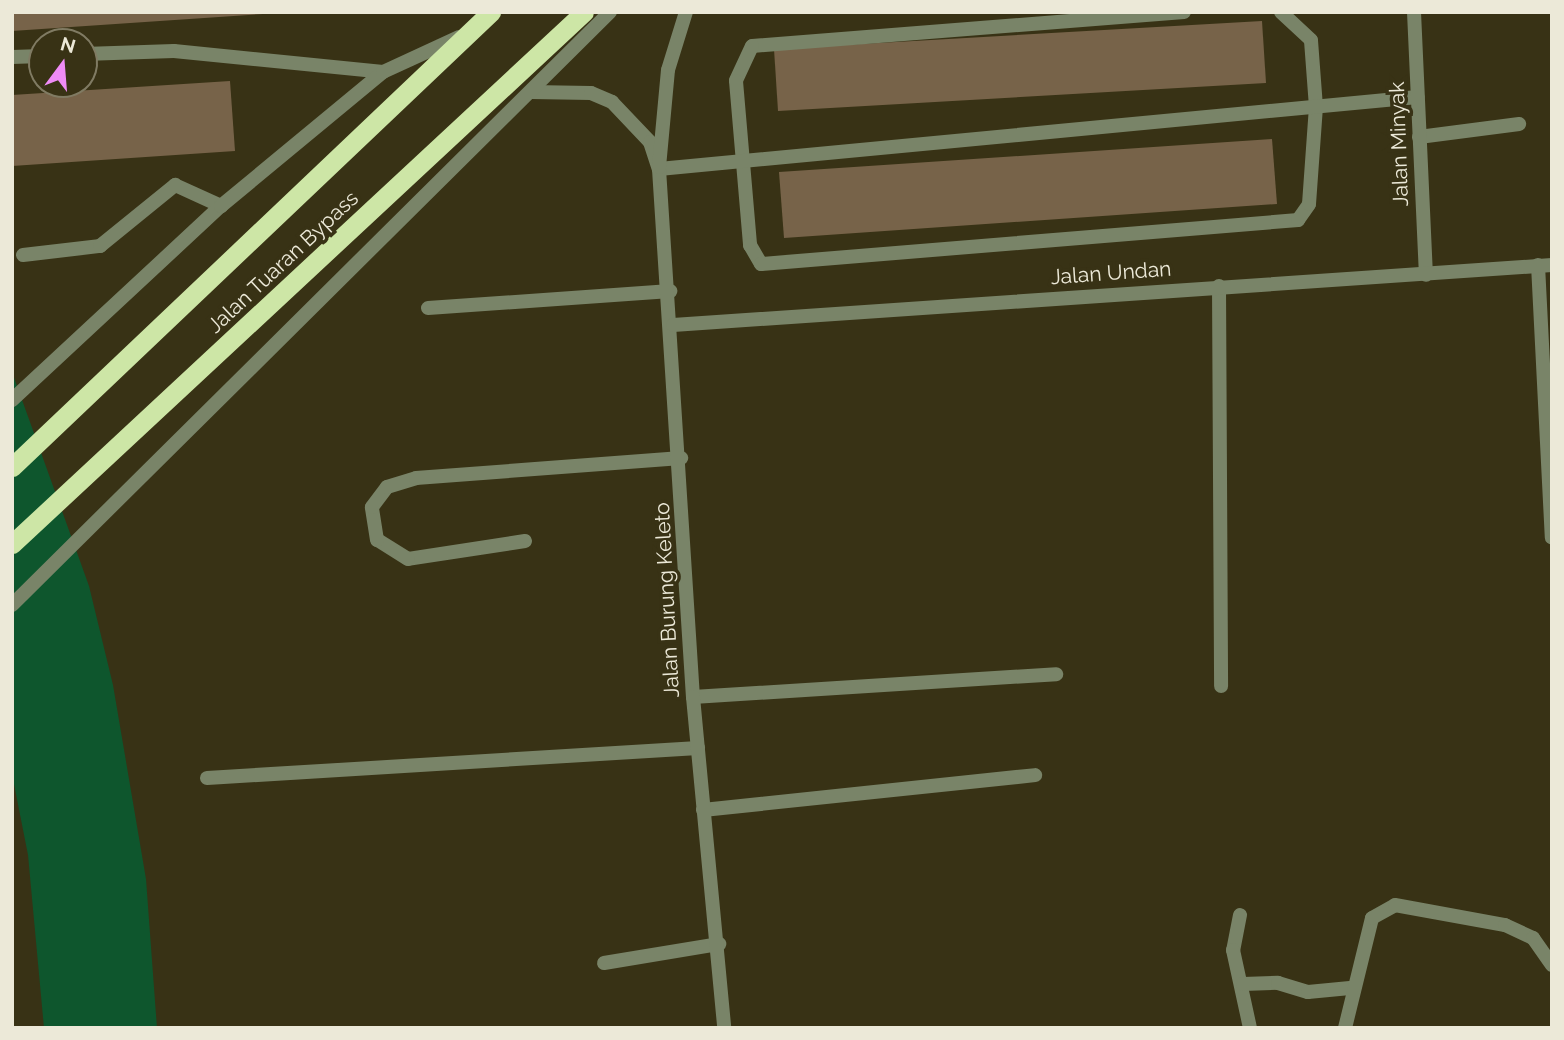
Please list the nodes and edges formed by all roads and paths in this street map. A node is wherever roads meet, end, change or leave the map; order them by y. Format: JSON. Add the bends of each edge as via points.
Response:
{"nodes":[{"id":1,"x":491,"y":12,"type":"edge"},
{"id":2,"x":584,"y":12,"type":"edge"},
{"id":3,"x":610,"y":12,"type":"edge"},
{"id":4,"x":687,"y":12,"type":"edge"},
{"id":5,"x":1184,"y":12,"type":"edge"},
{"id":6,"x":1281,"y":12,"type":"edge"},
{"id":7,"x":1414,"y":12,"type":"edge"},
{"id":8,"x":470,"y":33,"type":"junction"},
{"id":9,"x":98,"y":54,"type":"edge"},
{"id":10,"x":383,"y":72,"type":"junction"},
{"id":11,"x":531,"y":92,"type":"junction"},
{"id":12,"x":1418,"y":97,"type":"junction"},
{"id":13,"x":1316,"y":107,"type":"junction"},
{"id":14,"x":1519,"y":124,"type":"dead end"},
{"id":15,"x":1419,"y":137,"type":"junction"},
{"id":16,"x":745,"y":161,"type":"junction"},
{"id":17,"x":659,"y":169,"type":"junction"},
{"id":18,"x":221,"y":206,"type":"junction"},
{"id":19,"x":23,"y":255,"type":"dead end"},
{"id":20,"x":1545,"y":265,"type":"edge"},
{"id":21,"x":1426,"y":275,"type":"junction"},
{"id":22,"x":1219,"y":286,"type":"junction"},
{"id":23,"x":670,"y":291,"type":"junction"},
{"id":24,"x":428,"y":308,"type":"dead end"},
{"id":25,"x":673,"y":325,"type":"junction"},
{"id":26,"x":12,"y":400,"type":"edge"},
{"id":27,"x":681,"y":458,"type":"junction"},
{"id":28,"x":12,"y":467,"type":"edge"},
{"id":29,"x":1552,"y":538,"type":"edge"},
{"id":30,"x":525,"y":541,"type":"dead end"},
{"id":31,"x":12,"y":544,"type":"edge"},
{"id":32,"x":12,"y":605,"type":"edge"},
{"id":33,"x":1056,"y":674,"type":"dead end"},
{"id":34,"x":1221,"y":686,"type":"dead end"},
{"id":35,"x":693,"y":697,"type":"junction"},
{"id":36,"x":698,"y":748,"type":"junction"},
{"id":37,"x":1035,"y":775,"type":"dead end"},
{"id":38,"x":206,"y":778,"type":"dead end"},
{"id":39,"x":703,"y":810,"type":"junction"},
{"id":40,"x":1240,"y":915,"type":"dead end"},
{"id":41,"x":719,"y":944,"type":"junction"},
{"id":42,"x":604,"y":963,"type":"dead end"},
{"id":43,"x":1552,"y":965,"type":"edge"},
{"id":44,"x":1244,"y":984,"type":"junction"},
{"id":45,"x":1350,"y":988,"type":"junction"},
{"id":46,"x":724,"y":1028,"type":"edge"},
{"id":47,"x":1250,"y":1028,"type":"edge"},
{"id":48,"x":1345,"y":1028,"type":"edge"}],
"edges":[{"from":1,"to":8,"type":"highway","name":"Jalan Tuaran Bypass"},
{"from":2,"to":31,"type":"highway","name":"Jalan Tuaran Bypass"},
{"from":3,"to":11,"type":"street"},
{"from":4,"to":17,"type":"street","name":"Jalan Burung Keleto","via":[[668,70]]},
{"from":5,"to":16,"type":"street","via":[[752,46],[736,81]]},
{"from":6,"to":13,"type":"street","via":[[1311,40]]},
{"from":7,"to":12,"type":"street","name":"Jalan Minyak"},
{"from":8,"to":10,"type":"street"},
{"from":8,"to":28,"type":"highway","name":"Jalan Tuaran Bypass"},
{"from":9,"to":10,"type":"street","via":[[174,51]]},
{"from":10,"to":18,"type":"street"},
{"from":11,"to":17,"type":"street","name":"Jalan Burung Keleto","via":[[591,93],[612,102],[650,142]]},
{"from":11,"to":32,"type":"street","via":[[81,542]]},
{"from":12,"to":13,"type":"street"},
{"from":12,"to":15,"type":"street","name":"Jalan Minyak"},
{"from":13,"to":16,"type":"street"},
{"from":13,"to":16,"type":"street","via":[[1308,204],[1298,220],[1271,226],[761,264],[750,245],[743,207]]},
{"from":14,"to":15,"type":"street"},
{"from":15,"to":21,"type":"street","name":"Jalan Minyak"},
{"from":16,"to":17,"type":"street"},
{"from":17,"to":23,"type":"street","name":"Jalan Burung Keleto"},
{"from":18,"to":19,"type":"street","via":[[175,185],[100,246]]},
{"from":18,"to":26,"type":"street"},
{"from":20,"to":21,"type":"street","name":"Jalan Undan"},
{"from":20,"to":29,"type":"street"},
{"from":21,"to":22,"type":"street","name":"Jalan Undan"},
{"from":22,"to":25,"type":"street","name":"Jalan Undan"},
{"from":22,"to":34,"type":"street"},
{"from":23,"to":24,"type":"street"},
{"from":23,"to":25,"type":"street","name":"Jalan Burung Keleto"},
{"from":25,"to":27,"type":"street","name":"Jalan Burung Keleto"},
{"from":27,"to":30,"type":"street","via":[[416,478],[387,487],[373,507],[377,540],[408,559]]},
{"from":27,"to":35,"type":"street","name":"Jalan Burung Keleto"},
{"from":33,"to":35,"type":"street"},
{"from":35,"to":36,"type":"street","name":"Jalan Burung Keleto"},
{"from":36,"to":38,"type":"street"},
{"from":36,"to":39,"type":"street","name":"Jalan Burung Keleto"},
{"from":37,"to":39,"type":"street"},
{"from":39,"to":41,"type":"street","name":"Jalan Burung Keleto"},
{"from":40,"to":44,"type":"street","via":[[1233,950]]},
{"from":41,"to":42,"type":"street"},
{"from":41,"to":46,"type":"street","name":"Jalan Burung Keleto"},
{"from":43,"to":45,"type":"street","via":[[1533,938],[1505,925],[1395,905],[1371,919]]},
{"from":44,"to":45,"type":"street","via":[[1279,983],[1308,992]]},
{"from":44,"to":47,"type":"street"},
{"from":45,"to":48,"type":"street"}]}
